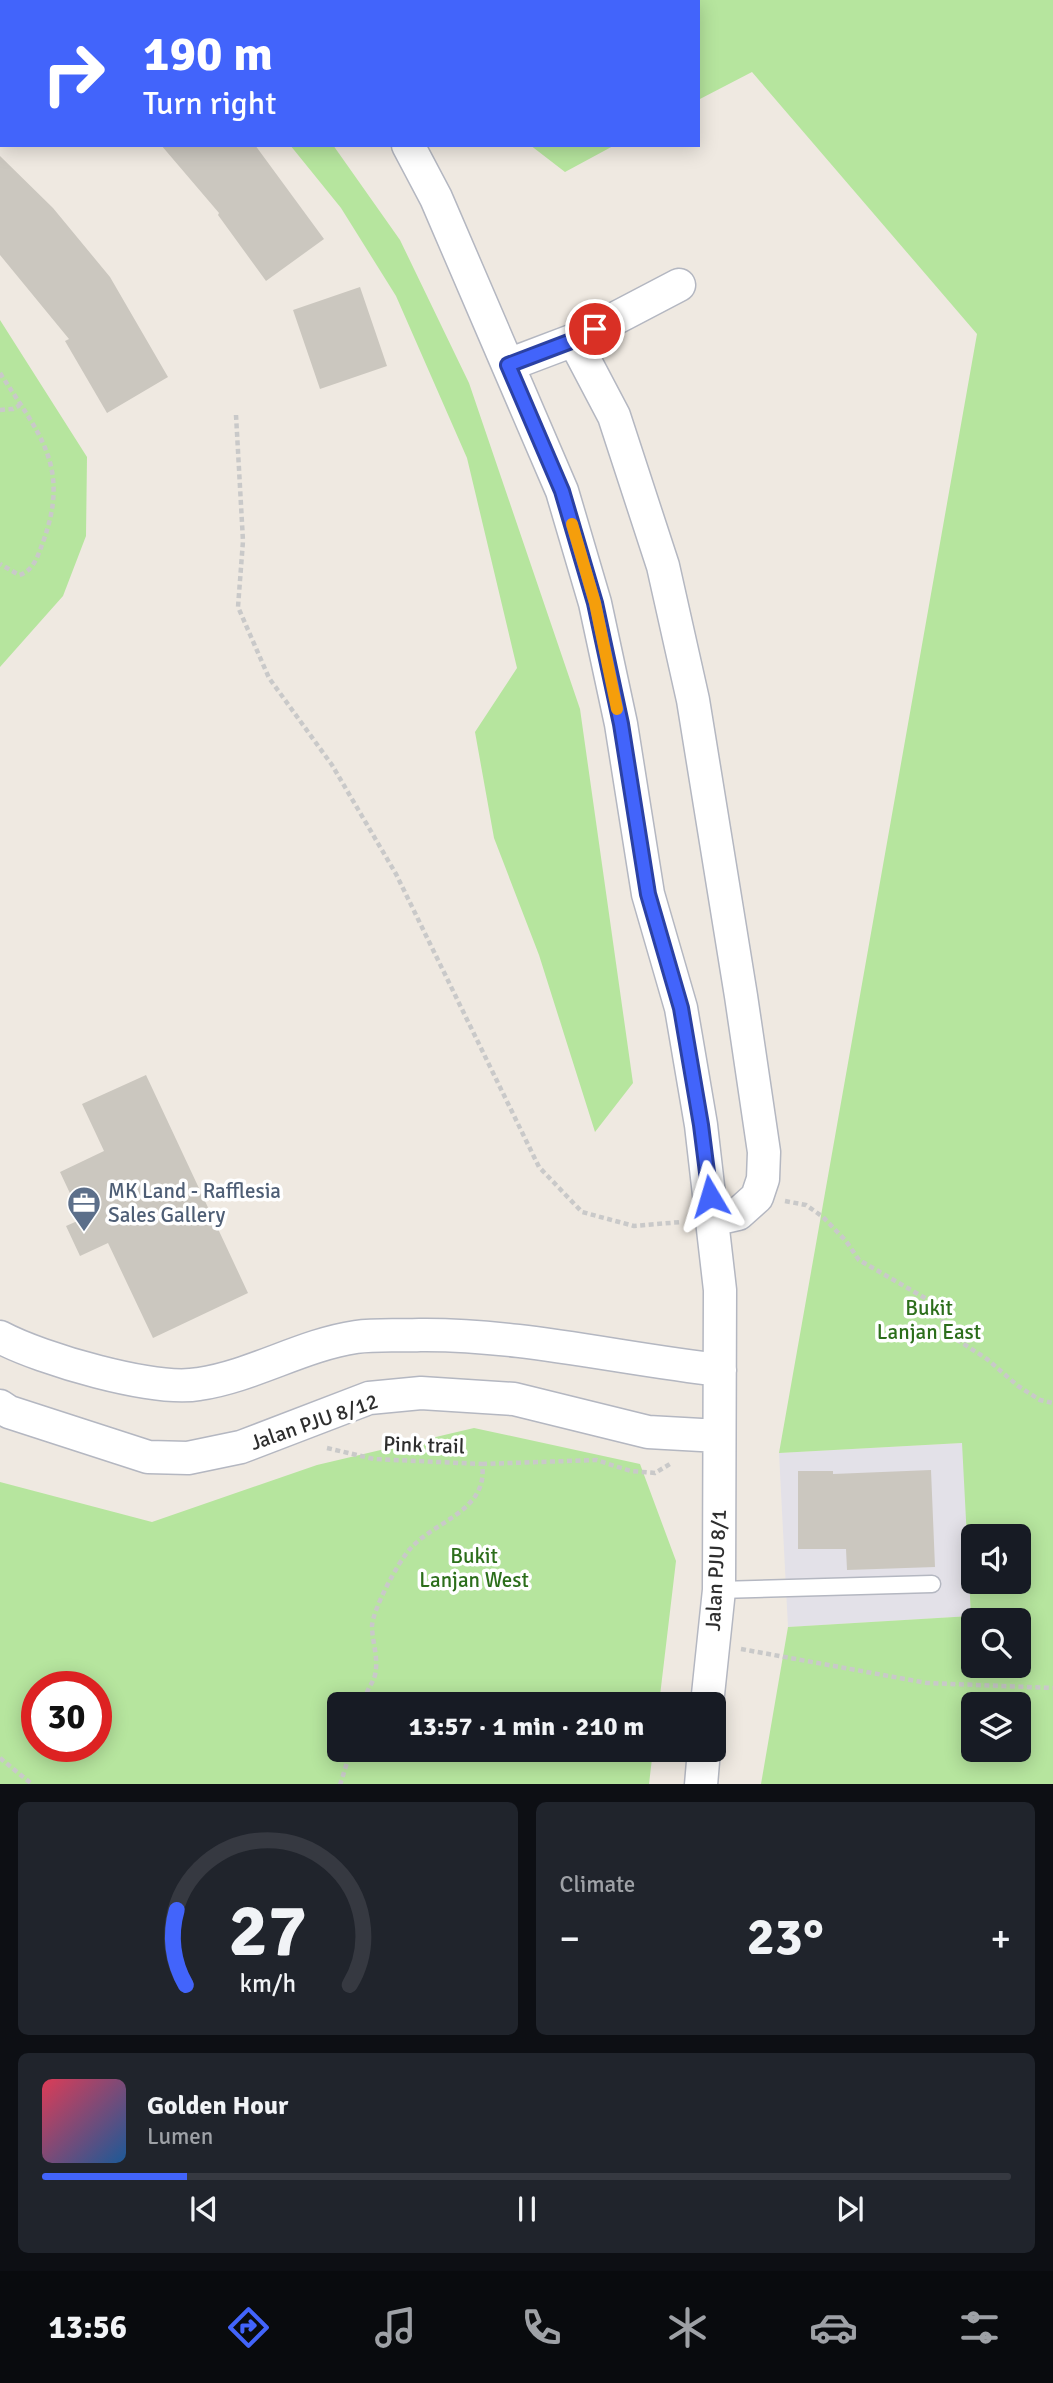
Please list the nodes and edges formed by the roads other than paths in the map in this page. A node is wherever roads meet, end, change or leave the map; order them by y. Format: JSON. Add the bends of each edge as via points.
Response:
{"nodes":[{"id":1,"x":409,"y":147,"type":"edge"},
{"id":2,"x":680,"y":285,"type":"dead end"},
{"id":3,"x":574,"y":340,"type":"junction"},
{"id":4,"x":508,"y":365,"type":"junction"},
{"id":5,"x":712,"y":1220,"type":"junction"},
{"id":6,"x":0,"y":1337,"type":"edge"},
{"id":7,"x":720,"y":1370,"type":"junction"},
{"id":8,"x":0,"y":1406,"type":"edge"},
{"id":9,"x":719,"y":1436,"type":"junction"},
{"id":10,"x":932,"y":1584,"type":"dead end"},
{"id":11,"x":719,"y":1590,"type":"junction"},
{"id":12,"x":709,"y":1692,"type":"edge"},
{"id":13,"x":703,"y":1762,"type":"edge"},
{"id":14,"x":701,"y":1784,"type":"edge"}],
"edges":[{"from":1,"to":4,"type":"street","name":"Jalan PJU 8/1"},
{"from":2,"to":3,"type":"street"},
{"from":3,"to":4,"type":"street"},
{"from":3,"to":5,"type":"street","via":[[614,416],[663,566],[693,700],[764,1152],[757,1197],[738,1214]]},
{"from":4,"to":5,"type":"street","name":"Jalan PJU 8/1","via":[[562,491],[595,603],[621,724],[648,894],[681,1008]]},
{"from":5,"to":7,"type":"street","name":"Jalan PJU 8/1","via":[[720,1290]]},
{"from":6,"to":7,"type":"street","via":[[71,1364],[134,1380],[198,1385],[356,1337],[424,1335],[518,1341]]},
{"from":7,"to":9,"type":"street","name":"Jalan PJU 8/1"},
{"from":8,"to":9,"type":"street","name":"Jalan PJU 8/12","via":[[148,1457],[188,1458],[240,1447],[369,1398],[421,1392],[514,1399],[648,1432]]},
{"from":9,"to":11,"type":"street","name":"Jalan PJU 8/1"},
{"from":10,"to":11,"type":"lane"},
{"from":11,"to":12,"type":"street","name":"Jalan PJU 8/1"},
{"from":13,"to":14,"type":"street"}]}
